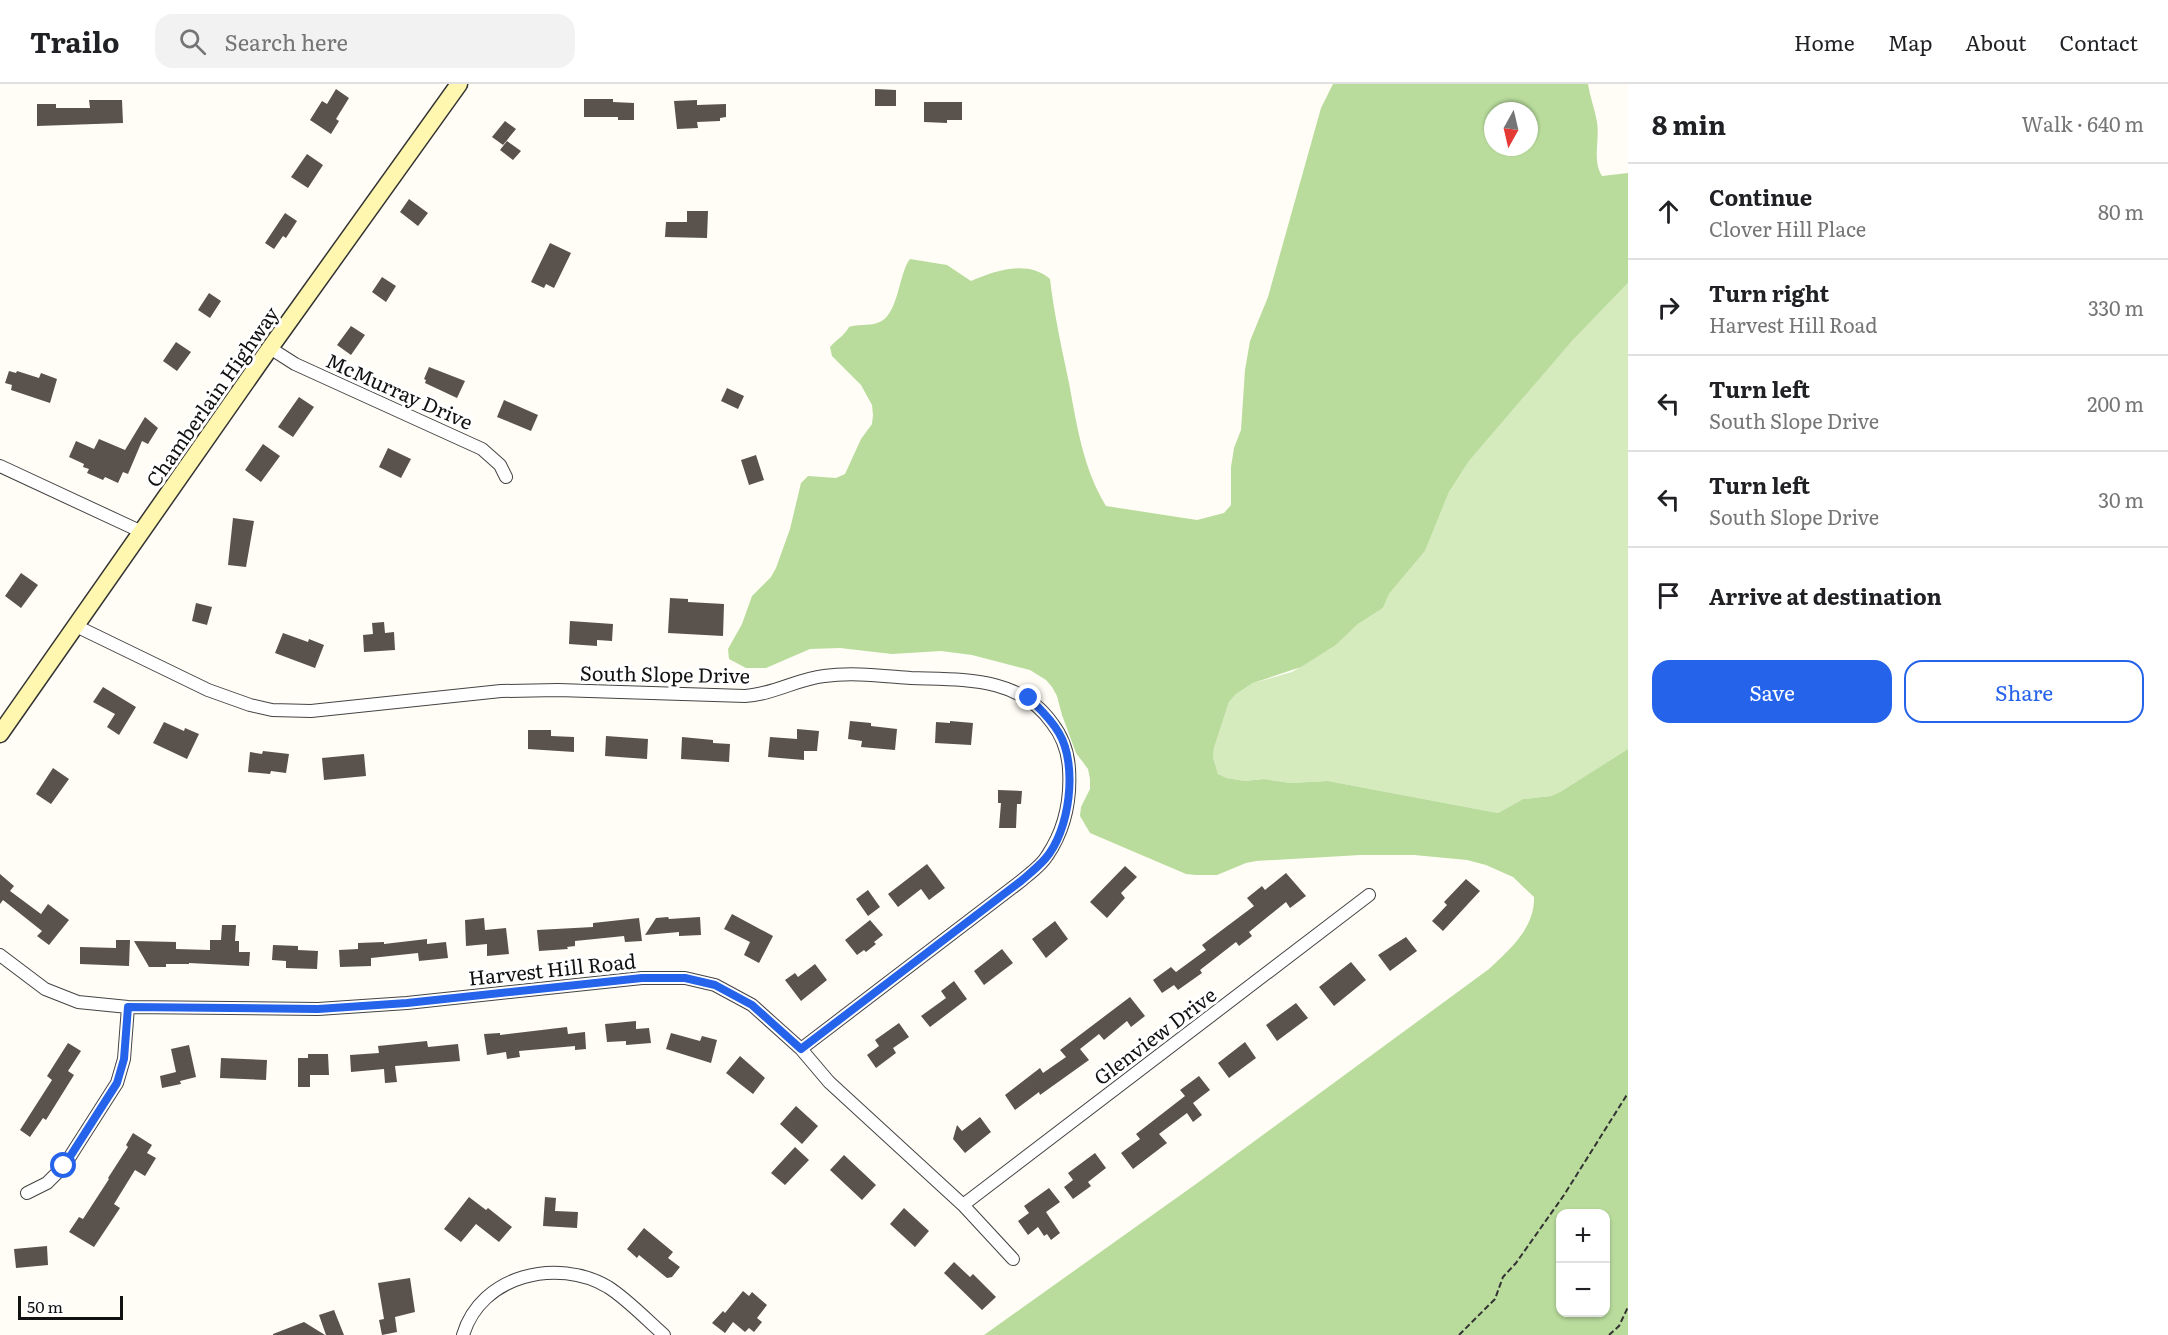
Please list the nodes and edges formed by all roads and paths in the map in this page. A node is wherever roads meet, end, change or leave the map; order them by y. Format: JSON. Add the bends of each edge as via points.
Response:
{"nodes":[{"id":1,"x":459,"y":84,"type":"edge"},
{"id":2,"x":270,"y":348,"type":"junction"},
{"id":3,"x":0,"y":466,"type":"edge"},
{"id":4,"x":506,"y":477,"type":"dead end"},
{"id":5,"x":142,"y":532,"type":"junction"},
{"id":6,"x":76,"y":626,"type":"junction"},
{"id":7,"x":0,"y":734,"type":"edge"},
{"id":8,"x":1369,"y":895,"type":"dead end"},
{"id":9,"x":0,"y":955,"type":"edge"},
{"id":10,"x":128,"y":1007,"type":"junction"},
{"id":11,"x":801,"y":1049,"type":"junction"},
{"id":12,"x":1628,"y":1093,"type":"edge"},
{"id":13,"x":27,"y":1193,"type":"dead end"},
{"id":14,"x":963,"y":1205,"type":"junction"},
{"id":15,"x":1013,"y":1259,"type":"dead end"},
{"id":16,"x":1628,"y":1308,"type":"edge"},
{"id":17,"x":463,"y":1335,"type":"edge"},
{"id":18,"x":664,"y":1335,"type":"edge"},
{"id":19,"x":1459,"y":1335,"type":"edge"},
{"id":20,"x":1609,"y":1335,"type":"edge"}],
"edges":[{"from":1,"to":2,"type":"main road","name":"Chamberlain Highway"},
{"from":2,"to":4,"type":"street","name":"McMurray Drive","via":[[295,364],[482,449],[500,465]]},
{"from":2,"to":5,"type":"main road","name":"Chamberlain Highway"},
{"from":3,"to":5,"type":"street"},
{"from":5,"to":6,"type":"main road","name":"Chamberlain Highway"},
{"from":6,"to":7,"type":"main road","name":"Chamberlain Highway"},
{"from":6,"to":11,"type":"street","name":"South Slope Drive","via":[[208,690],[272,711],[501,691],[765,695],[824,676],[857,675],[976,681],[1029,698],[1060,733],[1068,755],[1067,810],[1046,858]]},
{"from":8,"to":14,"type":"street","name":"Glenview Drive"},
{"from":9,"to":10,"type":"street","name":"Harvest Hill Road","via":[[45,990],[78,1002]]},
{"from":10,"to":11,"type":"street","name":"Harvest Hill Road","via":[[318,1009],[642,978],[685,978],[715,985],[752,1005]]},
{"from":10,"to":13,"type":"street","via":[[124,1059],[117,1083],[64,1166],[47,1183]]},
{"from":11,"to":14,"type":"street","name":"Harvest Hill Road","via":[[829,1082]]},
{"from":12,"to":19,"type":"path","via":[[1564,1194],[1503,1277],[1495,1299]]},
{"from":14,"to":15,"type":"street","name":"Harvest Hill Road"},
{"from":16,"to":20,"type":"path"},
{"from":17,"to":18,"type":"street","via":[[476,1307],[491,1294],[507,1283],[540,1272],[586,1277],[609,1288]]}]}
